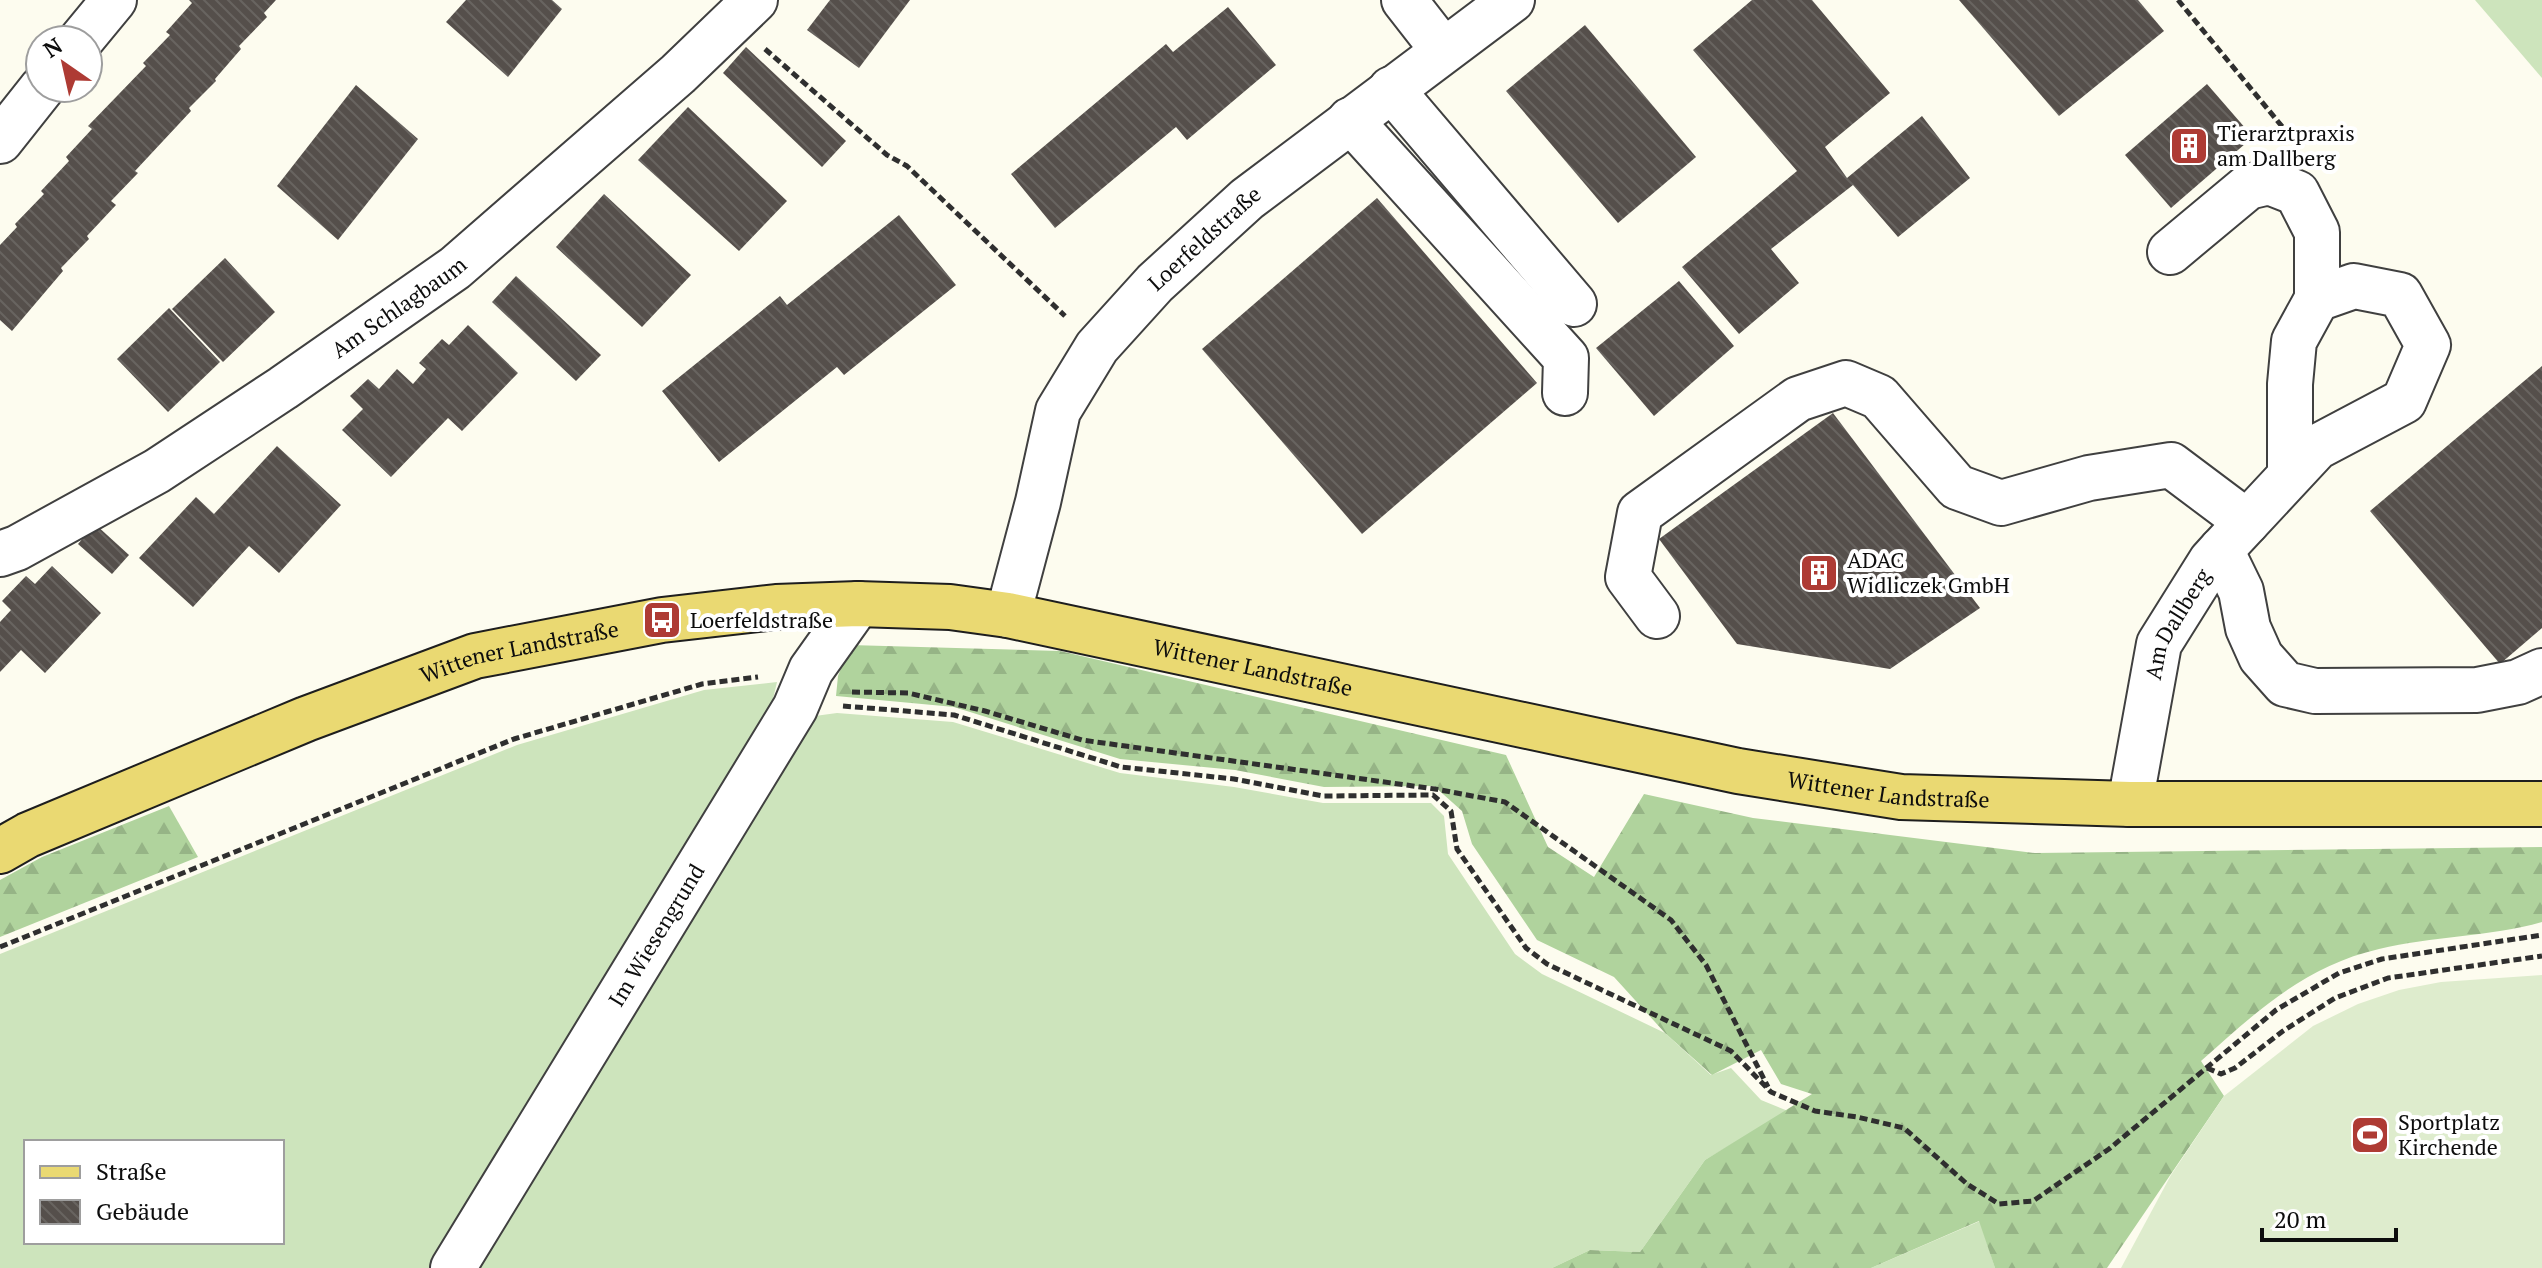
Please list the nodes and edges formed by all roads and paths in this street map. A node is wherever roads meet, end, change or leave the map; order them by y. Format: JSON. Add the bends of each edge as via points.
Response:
{"nodes":[{"id":1,"x":114,"y":0,"type":"edge"},
{"id":2,"x":1404,"y":0,"type":"edge"},
{"id":3,"x":1512,"y":0,"type":"edge"},
{"id":4,"x":744,"y":11,"type":"edge"},
{"id":5,"x":94,"y":24,"type":"edge"},
{"id":6,"x":1443,"y":50,"type":"junction"},
{"id":7,"x":1391,"y":89,"type":"junction"},
{"id":8,"x":29,"y":104,"type":"edge"},
{"id":9,"x":1350,"y":120,"type":"junction"},
{"id":10,"x":0,"y":141,"type":"edge"},
{"id":11,"x":2170,"y":252,"type":"dead end"},
{"id":12,"x":2317,"y":299,"type":"junction"},
{"id":13,"x":1574,"y":304,"type":"dead end"},
{"id":14,"x":1097,"y":347,"type":"junction"},
{"id":15,"x":1565,"y":393,"type":"dead end"},
{"id":16,"x":2290,"y":476,"type":"junction"},
{"id":17,"x":2234,"y":536,"type":"junction"},
{"id":18,"x":0,"y":554,"type":"edge"},
{"id":19,"x":858,"y":604,"type":"junction"},
{"id":20,"x":1008,"y":615,"type":"junction"},
{"id":21,"x":1657,"y":616,"type":"dead end"},
{"id":22,"x":2542,"y":671,"type":"edge"},
{"id":23,"x":803,"y":690,"type":"junction"},
{"id":24,"x":2130,"y":804,"type":"junction"},
{"id":25,"x":2542,"y":804,"type":"edge"},
{"id":26,"x":0,"y":851,"type":"edge"},
{"id":27,"x":2542,"y":935,"type":"edge"},
{"id":28,"x":0,"y":947,"type":"edge"},
{"id":29,"x":2542,"y":956,"type":"edge"},
{"id":30,"x":2207,"y":1068,"type":"junction"},
{"id":31,"x":1771,"y":1092,"type":"junction"},
{"id":32,"x":453,"y":1268,"type":"edge"}],
"edges":[{"from":1,"to":5,"type":"street"},
{"from":2,"to":6,"type":"street"},
{"from":3,"to":6,"type":"street","name":"Loerfeldstraße"},
{"from":4,"to":14,"type":"path","via":[[887,155],[907,166]]},
{"from":4,"to":18,"type":"street","name":"Am Schlagbaum","via":[[455,268],[157,471]]},
{"from":6,"to":7,"type":"street","name":"Loerfeldstraße"},
{"from":7,"to":9,"type":"street","name":"Loerfeldstraße"},
{"from":7,"to":13,"type":"street"},
{"from":8,"to":10,"type":"street"},
{"from":9,"to":14,"type":"street","name":"Loerfeldstraße","via":[[1247,199],[1155,283]]},
{"from":9,"to":15,"type":"street","via":[[1566,358]]},
{"from":11,"to":12,"type":"street","via":[[2248,187],[2269,182],[2297,193],[2317,232]]},
{"from":12,"to":16,"type":"street","via":[[2294,341]]},
{"from":12,"to":16,"type":"street","name":"Am Dallberg","via":[[2354,286],[2400,295],[2428,345],[2404,401],[2317,447]]},
{"from":14,"to":20,"type":"street","name":"Loerfeldstraße","via":[[1058,411]]},
{"from":16,"to":17,"type":"street","name":"Am Dallberg"},
{"from":17,"to":21,"type":"street","via":[[2171,465],[2089,478],[2001,503],[1957,487],[1879,397],[1846,383],[1798,399],[1640,513],[1628,577]]},
{"from":17,"to":22,"type":"street","via":[[2248,628],[2261,657],[2285,684],[2315,691],[2477,690]]},
{"from":17,"to":24,"type":"street","name":"Am Dallberg","via":[[2211,561],[2159,644]]},
{"from":19,"to":20,"type":"main road","name":"Wittener Landstraße"},
{"from":19,"to":23,"type":"street","name":"Im Wiesengrund"},
{"from":19,"to":26,"type":"main road","name":"Wittener Landstraße","via":[[662,620],[475,656],[306,719]]},
{"from":20,"to":24,"type":"main road","name":"Wittener Landstraße","via":[[1738,771],[1901,797]]},
{"from":23,"to":28,"type":"path","via":[[702,684],[514,739]]},
{"from":23,"to":31,"type":"path","via":[[836,705],[954,715],[1121,767],[1234,779],[1323,796],[1433,795],[1451,811],[1457,849],[1526,948],[1547,964],[1731,1051]]},
{"from":23,"to":31,"type":"path","via":[[908,693],[1082,740],[1505,802],[1671,920],[1706,965]]},
{"from":23,"to":32,"type":"street","name":"Im Wiesengrund"},
{"from":24,"to":25,"type":"main road","name":"Wittener Landstraße"},
{"from":27,"to":30,"type":"path","via":[[2382,959],[2339,973],[2276,1010]]},
{"from":29,"to":30,"type":"path","via":[[2388,978],[2335,998],[2235,1068],[2221,1074]]},
{"from":30,"to":31,"type":"path","via":[[2109,1149],[2033,1201],[1999,1204],[1967,1184],[1904,1128],[1815,1111]]}]}
